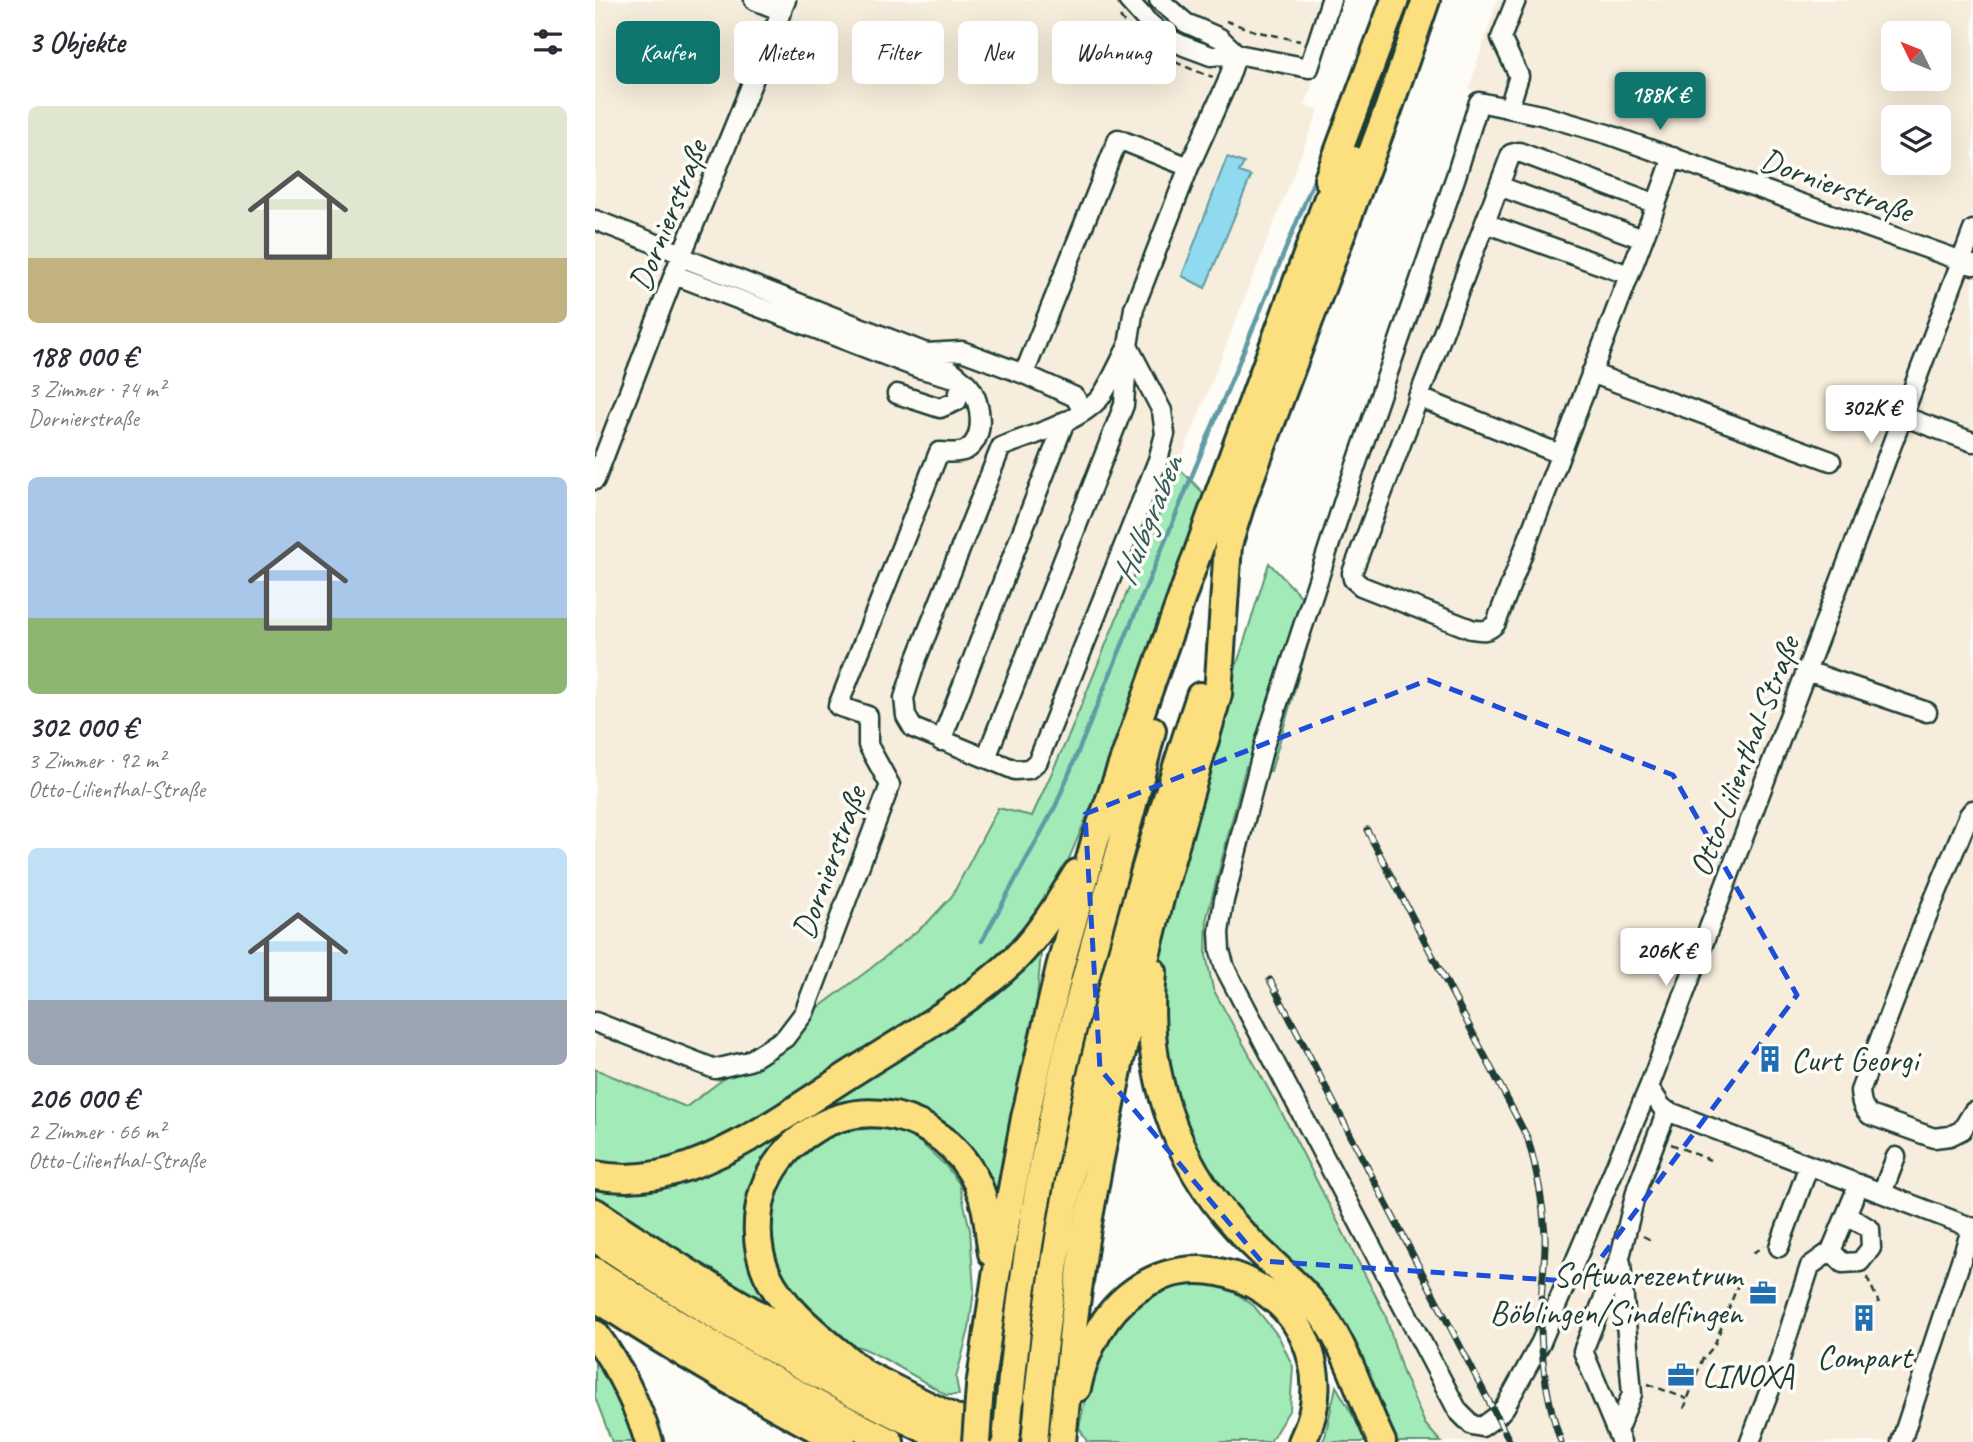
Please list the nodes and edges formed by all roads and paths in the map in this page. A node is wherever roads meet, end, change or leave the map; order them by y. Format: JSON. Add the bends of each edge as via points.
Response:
{"nodes":[{"id":1,"x":754,"y":0,"type":"edge"},
{"id":2,"x":1128,"y":0,"type":"edge"},
{"id":3,"x":1159,"y":0,"type":"edge"},
{"id":4,"x":1331,"y":0,"type":"edge"},
{"id":5,"x":1395,"y":0,"type":"edge"},
{"id":6,"x":1412,"y":0,"type":"edge"},
{"id":7,"x":1426,"y":0,"type":"edge"},
{"id":8,"x":1515,"y":0,"type":"edge"},
{"id":9,"x":784,"y":5,"type":"edge"},
{"id":10,"x":1217,"y":19,"type":"dead end"},
{"id":11,"x":1315,"y":50,"type":"junction"},
{"id":12,"x":1237,"y":54,"type":"junction"},
{"id":13,"x":1392,"y":55,"type":"junction"},
{"id":14,"x":1479,"y":102,"type":"joint"},
{"id":15,"x":1374,"y":105,"type":"junction"},
{"id":16,"x":1509,"y":108,"type":"junction"},
{"id":17,"x":1673,"y":157,"type":"junction"},
{"id":18,"x":1189,"y":167,"type":"junction"},
{"id":19,"x":1499,"y":186,"type":"junction"},
{"id":20,"x":1656,"y":204,"type":"junction"},
{"id":21,"x":595,"y":220,"type":"edge"},
{"id":22,"x":1485,"y":223,"type":"junction"},
{"id":23,"x":1973,"y":230,"type":"edge"},
{"id":24,"x":1643,"y":239,"type":"junction"},
{"id":25,"x":682,"y":256,"type":"junction"},
{"id":26,"x":1967,"y":263,"type":"edge"},
{"id":27,"x":675,"y":275,"type":"junction"},
{"id":28,"x":1629,"y":275,"type":"junction"},
{"id":29,"x":1128,"y":346,"type":"junction"},
{"id":30,"x":926,"y":353,"type":"junction"},
{"id":31,"x":1591,"y":373,"type":"junction"},
{"id":32,"x":1024,"y":374,"type":"junction"},
{"id":33,"x":962,"y":380,"type":"junction"},
{"id":34,"x":897,"y":394,"type":"dead end"},
{"id":35,"x":1418,"y":397,"type":"junction"},
{"id":36,"x":1083,"y":411,"type":"junction"},
{"id":37,"x":1902,"y":416,"type":"junction"},
{"id":38,"x":1065,"y":421,"type":"junction"},
{"id":39,"x":1973,"y":442,"type":"edge"},
{"id":40,"x":1560,"y":454,"type":"junction"},
{"id":41,"x":1831,"y":461,"type":"dead end"},
{"id":42,"x":595,"y":480,"type":"edge"},
{"id":43,"x":1218,"y":496,"type":"junction"},
{"id":44,"x":1222,"y":624,"type":"junction"},
{"id":45,"x":1807,"y":671,"type":"junction"},
{"id":46,"x":1927,"y":712,"type":"dead end"},
{"id":47,"x":941,"y":741,"type":"junction"},
{"id":48,"x":985,"y":758,"type":"junction"},
{"id":49,"x":1973,"y":810,"type":"edge"},
{"id":50,"x":1095,"y":841,"type":"junction"},
{"id":51,"x":1156,"y":917,"type":"junction"},
{"id":52,"x":595,"y":1022,"type":"edge"},
{"id":53,"x":1650,"y":1087,"type":"junction"},
{"id":54,"x":1667,"y":1111,"type":"junction"},
{"id":55,"x":1973,"y":1112,"type":"edge"},
{"id":56,"x":1656,"y":1139,"type":"junction"},
{"id":57,"x":1896,"y":1157,"type":"dead end"},
{"id":58,"x":1710,"y":1160,"type":"dead end"},
{"id":59,"x":1809,"y":1165,"type":"junction"},
{"id":60,"x":595,"y":1175,"type":"edge"},
{"id":61,"x":1860,"y":1184,"type":"junction"},
{"id":62,"x":1882,"y":1193,"type":"junction"},
{"id":63,"x":595,"y":1212,"type":"edge"},
{"id":64,"x":1847,"y":1214,"type":"junction"},
{"id":65,"x":1972,"y":1227,"type":"edge"},
{"id":66,"x":595,"y":1238,"type":"edge"},
{"id":67,"x":1779,"y":1247,"type":"dead end"},
{"id":68,"x":1831,"y":1251,"type":"junction"},
{"id":69,"x":1968,"y":1255,"type":"edge"},
{"id":70,"x":1620,"y":1257,"type":"junction"},
{"id":71,"x":1860,"y":1262,"type":"junction"},
{"id":72,"x":595,"y":1271,"type":"edge"},
{"id":73,"x":996,"y":1276,"type":"junction"},
{"id":74,"x":1739,"y":1282,"type":"dead end"},
{"id":75,"x":595,"y":1297,"type":"edge"},
{"id":76,"x":1879,"y":1303,"type":"dead end"},
{"id":77,"x":595,"y":1334,"type":"edge"},
{"id":78,"x":1692,"y":1368,"type":"dead end"},
{"id":79,"x":1698,"y":1371,"type":"junction"},
{"id":80,"x":863,"y":1373,"type":"junction"},
{"id":81,"x":1630,"y":1377,"type":"junction"},
{"id":82,"x":1687,"y":1399,"type":"junction"},
{"id":83,"x":1684,"y":1409,"type":"dead end"},
{"id":84,"x":1065,"y":1432,"type":"edge"},
{"id":85,"x":1619,"y":1436,"type":"edge"},
{"id":86,"x":649,"y":1442,"type":"edge"},
{"id":87,"x":842,"y":1442,"type":"edge"},
{"id":88,"x":890,"y":1442,"type":"edge"},
{"id":89,"x":953,"y":1442,"type":"edge"},
{"id":90,"x":976,"y":1442,"type":"edge"},
{"id":91,"x":1007,"y":1442,"type":"edge"},
{"id":92,"x":1034,"y":1442,"type":"edge"},
{"id":93,"x":1302,"y":1442,"type":"edge"},
{"id":94,"x":1382,"y":1442,"type":"edge"},
{"id":95,"x":1750,"y":1442,"type":"edge"},
{"id":96,"x":1901,"y":1442,"type":"edge"}],
"edges":[{"from":1,"to":9,"type":"street","name":"Dornierstraße"},
{"from":2,"to":12,"type":"street","via":[[1164,36],[1184,46],[1211,56]]},
{"from":3,"to":12,"type":"street","via":[[1186,23],[1220,38]]},
{"from":4,"to":11,"type":"street"},
{"from":5,"to":13,"type":"highway"},
{"from":6,"to":13,"type":"highway"},
{"from":7,"to":13,"type":"highway"},
{"from":8,"to":16,"type":"street","via":[[1501,38],[1518,76]]},
{"from":9,"to":25,"type":"street","name":"Dornierstraße"},
{"from":10,"to":11,"type":"path","via":[[1299,40]]},
{"from":11,"to":12,"type":"street","via":[[1309,68]]},
{"from":12,"to":18,"type":"street"},
{"from":13,"to":15,"type":"highway"},
{"from":14,"to":16,"type":"street","name":"Dornierstraße"},
{"from":14,"to":53,"type":"street","name":"Otto-Lilienthal-Straße","via":[[1264,746],[1224,900],[1220,951],[1458,1410],[1472,1425],[1482,1427],[1505,1407],[1541,1342]]},
{"from":15,"to":43,"type":"highway","via":[[1341,188],[1328,198]]},
{"from":15,"to":44,"type":"highway","via":[[1228,545]]},
{"from":16,"to":17,"type":"street","name":"Dornierstraße"},
{"from":17,"to":20,"type":"street"},
{"from":17,"to":26,"type":"street","name":"Dornierstraße"},
{"from":18,"to":29,"type":"street","via":[[1134,308]]},
{"from":18,"to":32,"type":"street","via":[[1118,139]]},
{"from":19,"to":20,"type":"street","via":[[1511,154],[1519,152]]},
{"from":19,"to":22,"type":"street"},
{"from":19,"to":24,"type":"street"},
{"from":20,"to":24,"type":"street"},
{"from":21,"to":25,"type":"street"},
{"from":22,"to":28,"type":"street"},
{"from":22,"to":35,"type":"street"},
{"from":23,"to":26,"type":"street","name":"Otto-Lilienthal-Straße"},
{"from":24,"to":28,"type":"street"},
{"from":25,"to":27,"type":"street","name":"Dornierstraße"},
{"from":25,"to":30,"type":"street"},
{"from":26,"to":37,"type":"street","name":"Otto-Lilienthal-Straße"},
{"from":27,"to":33,"type":"street","via":[[918,368]]},
{"from":27,"to":42,"type":"street","name":"Dornierstraße"},
{"from":28,"to":31,"type":"street"},
{"from":29,"to":36,"type":"street","via":[[1100,398]]},
{"from":29,"to":48,"type":"street","via":[[1124,405]]},
{"from":29,"to":48,"type":"street","via":[[1162,411],[1165,434],[1158,460],[1038,761],[1028,769],[1015,770]]},
{"from":30,"to":32,"type":"street","via":[[962,351]]},
{"from":30,"to":33,"type":"street"},
{"from":31,"to":40,"type":"street"},
{"from":31,"to":41,"type":"street"},
{"from":32,"to":36,"type":"street","via":[[1075,397]]},
{"from":33,"to":34,"type":"street","via":[[957,401],[940,408]]},
{"from":33,"to":52,"type":"street","name":"Dornierstraße","via":[[978,406],[979,432],[965,451],[939,452],[838,706],[868,716],[868,745],[890,785],[804,1013],[785,1038],[748,1061],[715,1069]]},
{"from":35,"to":40,"type":"street"},
{"from":35,"to":40,"type":"street","via":[[1352,573],[1361,586],[1471,629],[1492,629]]},
{"from":36,"to":38,"type":"street"},
{"from":37,"to":39,"type":"street"},
{"from":37,"to":45,"type":"street","name":"Otto-Lilienthal-Straße"},
{"from":38,"to":47,"type":"street"},
{"from":38,"to":47,"type":"street","via":[[1001,447],[916,658],[904,698],[907,716],[913,728]]},
{"from":43,"to":50,"type":"highway"},
{"from":43,"to":91,"type":"highway","bridge":true,"via":[[1158,704],[1063,1069],[1021,1297]]},
{"from":44,"to":51,"type":"highway","via":[[1218,694]]},
{"from":44,"to":92,"type":"highway","via":[[1140,883],[1082,1109],[1048,1304]]},
{"from":45,"to":46,"type":"street"},
{"from":45,"to":53,"type":"street","name":"Otto-Lilienthal-Straße"},
{"from":47,"to":48,"type":"street"},
{"from":49,"to":55,"type":"street","via":[[1860,1091],[1864,1110],[1870,1115],[1934,1138],[1962,1130]]},
{"from":50,"to":60,"type":"highway","via":[[1031,941],[935,1020],[712,1157],[663,1174]]},
{"from":50,"to":73,"type":"highway","via":[[1037,1059]]},
{"from":51,"to":84,"type":"highway","via":[[1098,1163],[1069,1360]]},
{"from":51,"to":94,"type":"highway","via":[[1154,1042],[1173,1128],[1215,1202],[1305,1293],[1330,1327]]},
{"from":53,"to":54,"type":"street"},
{"from":54,"to":56,"type":"street"},
{"from":54,"to":59,"type":"street"},
{"from":56,"to":58,"type":"path"},
{"from":56,"to":70,"type":"street","via":[[1637,1188]]},
{"from":57,"to":62,"type":"street"},
{"from":59,"to":61,"type":"street"},
{"from":59,"to":67,"type":"street"},
{"from":61,"to":62,"type":"street"},
{"from":61,"to":64,"type":"street"},
{"from":62,"to":65,"type":"street"},
{"from":63,"to":80,"type":"highway","via":[[753,1313]]},
{"from":64,"to":68,"type":"street"},
{"from":64,"to":71,"type":"street","via":[[1870,1229],[1871,1248]]},
{"from":65,"to":69,"type":"street"},
{"from":66,"to":89,"type":"highway","via":[[755,1339]]},
{"from":68,"to":71,"type":"street","via":[[1843,1263]]},
{"from":68,"to":95,"type":"street","via":[[1809,1266]]},
{"from":69,"to":96,"type":"street"},
{"from":70,"to":81,"type":"street"},
{"from":70,"to":85,"type":"street","via":[[1583,1351]]},
{"from":71,"to":76,"type":"path"},
{"from":72,"to":88,"type":"highway","via":[[742,1363]]},
{"from":73,"to":80,"type":"highway","via":[[979,1186],[965,1162],[935,1132],[897,1116],[868,1114],[841,1117],[803,1136],[782,1156],[760,1200],[762,1259],[791,1309]]},
{"from":73,"to":90,"type":"highway","bridge":true},
{"from":74,"to":79,"type":"path","via":[[1714,1346]]},
{"from":75,"to":87,"type":"highway","via":[[709,1369]]},
{"from":77,"to":86,"type":"highway","via":[[627,1386]]},
{"from":78,"to":79,"type":"path"},
{"from":79,"to":82,"type":"path"},
{"from":80,"to":91,"type":"highway"},
{"from":81,"to":82,"type":"path"},
{"from":81,"to":85,"type":"street","via":[[1632,1394]]},
{"from":82,"to":83,"type":"path"},
{"from":84,"to":93,"type":"highway","via":[[1084,1364],[1115,1307],[1153,1280],[1203,1270],[1255,1284],[1297,1322],[1310,1350],[1316,1387],[1314,1411]]}]}
